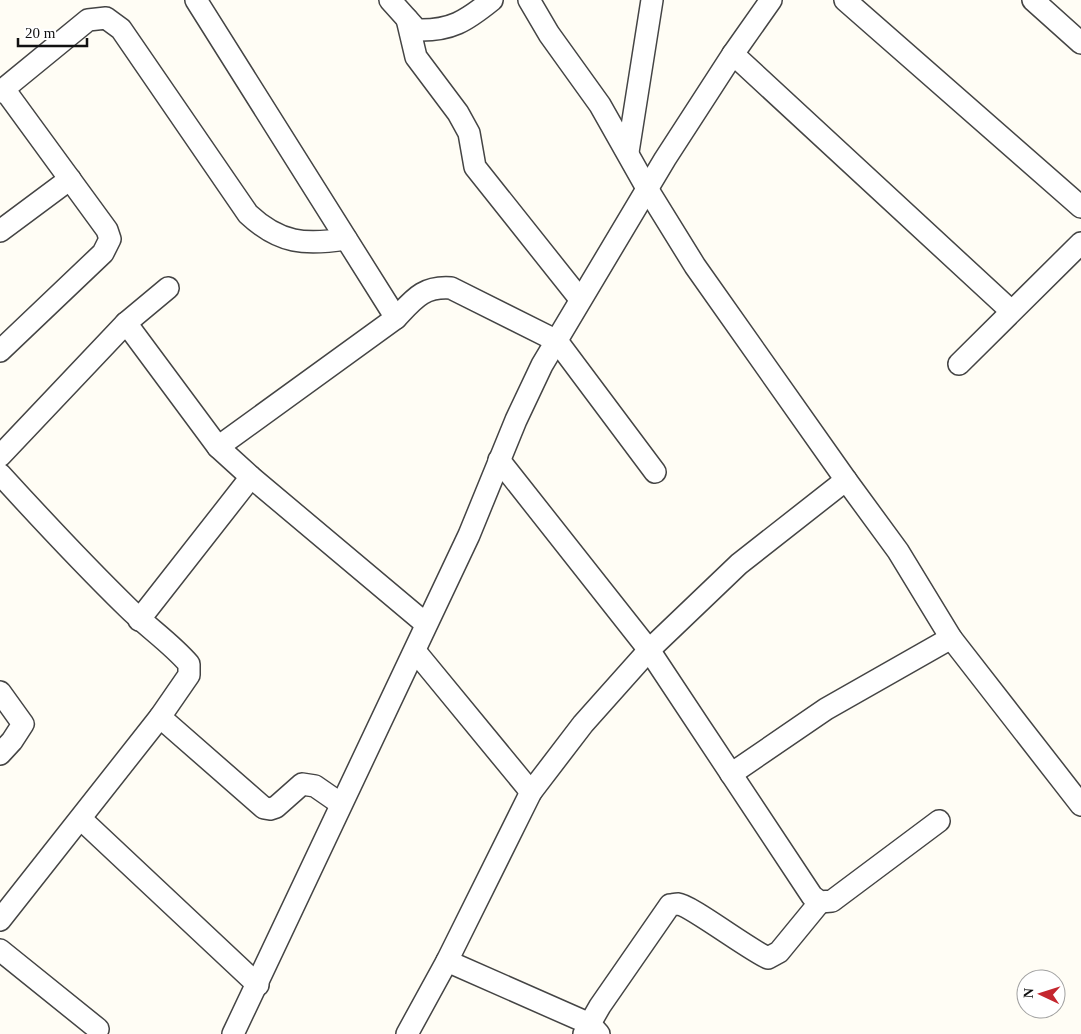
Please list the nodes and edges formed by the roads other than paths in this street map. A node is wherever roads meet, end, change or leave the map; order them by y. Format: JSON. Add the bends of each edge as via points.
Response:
{"nodes":[{"id":1,"x":196,"y":0,"type":"edge"},
{"id":2,"x":390,"y":0,"type":"edge"},
{"id":3,"x":492,"y":0,"type":"edge"},
{"id":4,"x":528,"y":0,"type":"edge"},
{"id":5,"x":652,"y":0,"type":"edge"},
{"id":6,"x":771,"y":0,"type":"edge"},
{"id":7,"x":845,"y":0,"type":"edge"},
{"id":8,"x":1033,"y":0,"type":"edge"},
{"id":9,"x":407,"y":20,"type":"junction"},
{"id":10,"x":1081,"y":44,"type":"edge"},
{"id":11,"x":733,"y":54,"type":"junction"},
{"id":12,"x":2,"y":90,"type":"edge"},
{"id":13,"x":628,"y":152,"type":"junction"},
{"id":14,"x":70,"y":179,"type":"junction"},
{"id":15,"x":648,"y":190,"type":"junction"},
{"id":16,"x":1081,"y":207,"type":"edge"},
{"id":17,"x":0,"y":231,"type":"edge"},
{"id":18,"x":346,"y":239,"type":"junction"},
{"id":19,"x":1081,"y":243,"type":"edge"},
{"id":20,"x":168,"y":288,"type":"dead end"},
{"id":21,"x":580,"y":299,"type":"junction"},
{"id":22,"x":1010,"y":310,"type":"junction"},
{"id":23,"x":396,"y":318,"type":"junction"},
{"id":24,"x":126,"y":323,"type":"junction"},
{"id":25,"x":557,"y":341,"type":"junction"},
{"id":26,"x":0,"y":351,"type":"edge"},
{"id":27,"x":959,"y":364,"type":"dead end"},
{"id":28,"x":218,"y":447,"type":"junction"},
{"id":29,"x":0,"y":456,"type":"edge"},
{"id":30,"x":499,"y":460,"type":"junction"},
{"id":31,"x":655,"y":472,"type":"dead end"},
{"id":32,"x":0,"y":474,"type":"edge"},
{"id":33,"x":251,"y":477,"type":"junction"},
{"id":34,"x":846,"y":480,"type":"junction"},
{"id":35,"x":139,"y":620,"type":"junction"},
{"id":36,"x":426,"y":624,"type":"junction"},
{"id":37,"x":951,"y":638,"type":"junction"},
{"id":38,"x":649,"y":650,"type":"junction"},
{"id":39,"x":415,"y":651,"type":"junction"},
{"id":40,"x":0,"y":692,"type":"edge"},
{"id":41,"x":160,"y":716,"type":"junction"},
{"id":42,"x":0,"y":754,"type":"edge"},
{"id":43,"x":731,"y":774,"type":"junction"},
{"id":44,"x":531,"y":792,"type":"junction"},
{"id":45,"x":1077,"y":793,"type":"edge"},
{"id":46,"x":341,"y":804,"type":"junction"},
{"id":47,"x":82,"y":819,"type":"junction"},
{"id":48,"x":939,"y":821,"type":"dead end"},
{"id":49,"x":820,"y":902,"type":"junction"},
{"id":50,"x":0,"y":920,"type":"edge"},
{"id":51,"x":0,"y":950,"type":"edge"},
{"id":52,"x":448,"y":961,"type":"junction"},
{"id":53,"x":258,"y":985,"type":"junction"},
{"id":54,"x":98,"y":1029,"type":"dead end"},
{"id":55,"x":591,"y":1031,"type":"edge"},
{"id":56,"x":234,"y":1034,"type":"edge"},
{"id":57,"x":407,"y":1034,"type":"edge"}],
"edges":[{"from":1,"to":18,"type":"street"},
{"from":2,"to":9,"type":"street"},
{"from":3,"to":9,"type":"street","via":[[458,25],[445,29],[417,30]]},
{"from":4,"to":13,"type":"street"},
{"from":5,"to":13,"type":"street"},
{"from":6,"to":11,"type":"street"},
{"from":7,"to":16,"type":"street"},
{"from":8,"to":10,"type":"street"},
{"from":9,"to":21,"type":"street","via":[[416,57],[470,133],[475,167]]},
{"from":11,"to":15,"type":"street"},
{"from":11,"to":22,"type":"street"},
{"from":12,"to":14,"type":"street"},
{"from":12,"to":18,"type":"street","via":[[88,20],[106,18],[121,29],[257,223],[298,242]]},
{"from":13,"to":15,"type":"street"},
{"from":14,"to":17,"type":"street"},
{"from":14,"to":26,"type":"street","via":[[107,230],[108,246]]},
{"from":15,"to":21,"type":"street"},
{"from":15,"to":34,"type":"street","via":[[695,266]]},
{"from":18,"to":23,"type":"street"},
{"from":19,"to":22,"type":"street"},
{"from":20,"to":24,"type":"street"},
{"from":21,"to":25,"type":"street"},
{"from":22,"to":27,"type":"street"},
{"from":23,"to":25,"type":"street","via":[[426,291],[436,287],[451,288]]},
{"from":23,"to":28,"type":"street"},
{"from":24,"to":28,"type":"street"},
{"from":24,"to":29,"type":"street"},
{"from":25,"to":30,"type":"street","via":[[542,365]]},
{"from":25,"to":31,"type":"street"},
{"from":28,"to":33,"type":"street"},
{"from":30,"to":36,"type":"street","via":[[469,534]]},
{"from":30,"to":38,"type":"street"},
{"from":32,"to":35,"type":"street"},
{"from":33,"to":35,"type":"street"},
{"from":33,"to":36,"type":"street"},
{"from":34,"to":37,"type":"street","via":[[898,551]]},
{"from":34,"to":38,"type":"street","via":[[739,564]]},
{"from":35,"to":41,"type":"street","via":[[189,664],[189,675]]},
{"from":36,"to":39,"type":"street"},
{"from":37,"to":43,"type":"street","via":[[826,709]]},
{"from":37,"to":45,"type":"street"},
{"from":38,"to":43,"type":"street"},
{"from":38,"to":44,"type":"street","via":[[583,724]]},
{"from":39,"to":44,"type":"street"},
{"from":39,"to":46,"type":"street"},
{"from":40,"to":42,"type":"street","via":[[23,724]]},
{"from":41,"to":46,"type":"street","via":[[264,808],[276,807],[302,784],[315,786]]},
{"from":41,"to":47,"type":"street"},
{"from":43,"to":49,"type":"street","via":[[812,896]]},
{"from":44,"to":52,"type":"street"},
{"from":46,"to":53,"type":"street"},
{"from":47,"to":50,"type":"street"},
{"from":47,"to":53,"type":"street"},
{"from":48,"to":49,"type":"street","via":[[832,901]]},
{"from":49,"to":55,"type":"street","via":[[779,952],[768,958],[678,904],[670,905],[600,1006]]},
{"from":51,"to":54,"type":"street"},
{"from":52,"to":55,"type":"street"},
{"from":52,"to":57,"type":"street"},
{"from":53,"to":56,"type":"street"}]}
